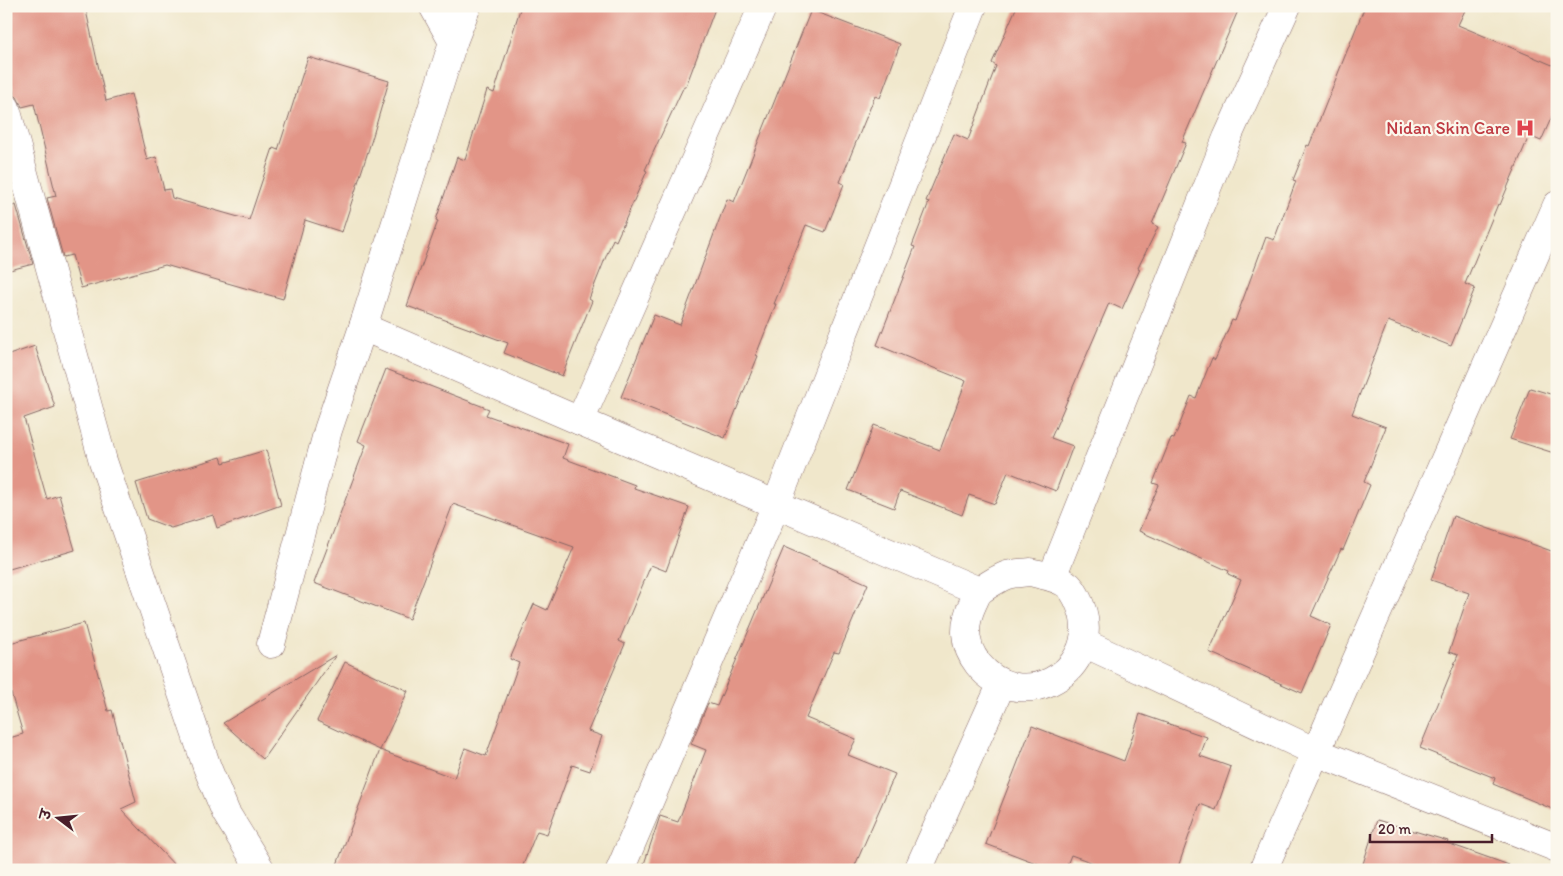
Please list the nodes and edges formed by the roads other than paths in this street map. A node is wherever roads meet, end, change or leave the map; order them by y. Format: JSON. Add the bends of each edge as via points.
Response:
{"nodes":[{"id":1,"x":433,"y":6,"type":"edge"},
{"id":2,"x":467,"y":6,"type":"edge"},
{"id":3,"x":763,"y":6,"type":"edge"},
{"id":4,"x":973,"y":6,"type":"edge"},
{"id":5,"x":1287,"y":6,"type":"edge"},
{"id":6,"x":453,"y":42,"type":"junction"},
{"id":7,"x":6,"y":108,"type":"edge"},
{"id":8,"x":1557,"y":205,"type":"edge"},
{"id":9,"x":364,"y":327,"type":"junction"},
{"id":10,"x":580,"y":421,"type":"junction"},
{"id":11,"x":776,"y":505,"type":"junction"},
{"id":12,"x":1052,"y":577,"type":"junction"},
{"id":13,"x":979,"y":591,"type":"junction"},
{"id":14,"x":1084,"y":643,"type":"junction"},
{"id":15,"x":271,"y":644,"type":"dead end"},
{"id":16,"x":1002,"y":683,"type":"junction"},
{"id":17,"x":1316,"y":752,"type":"junction"},
{"id":18,"x":1557,"y":848,"type":"edge"},
{"id":19,"x":261,"y":870,"type":"edge"},
{"id":20,"x":620,"y":870,"type":"edge"},
{"id":21,"x":918,"y":870,"type":"edge"},
{"id":22,"x":1263,"y":870,"type":"edge"}],
"edges":[{"from":1,"to":6,"type":"street"},
{"from":2,"to":6,"type":"street"},
{"from":3,"to":10,"type":"street"},
{"from":4,"to":11,"type":"street"},
{"from":5,"to":12,"type":"street","via":[[1227,138]]},
{"from":6,"to":9,"type":"street"},
{"from":7,"to":19,"type":"street","via":[[103,461],[207,767],[226,813]]},
{"from":8,"to":17,"type":"street"},
{"from":9,"to":10,"type":"street"},
{"from":9,"to":15,"type":"street","via":[[328,430]]},
{"from":10,"to":11,"type":"street"},
{"from":11,"to":13,"type":"street"},
{"from":11,"to":20,"type":"street"},
{"from":12,"to":13,"type":"street","via":[[1030,572],[1006,575]]},
{"from":12,"to":14,"type":"street","via":[[1069,586],[1080,603],[1085,623]]},
{"from":13,"to":16,"type":"street","via":[[967,616],[966,637],[972,656],[985,672]]},
{"from":14,"to":16,"type":"street","via":[[1075,662],[1042,686],[1022,688]]},
{"from":14,"to":17,"type":"street"},
{"from":16,"to":21,"type":"street"},
{"from":17,"to":18,"type":"street"},
{"from":17,"to":22,"type":"street"}]}
